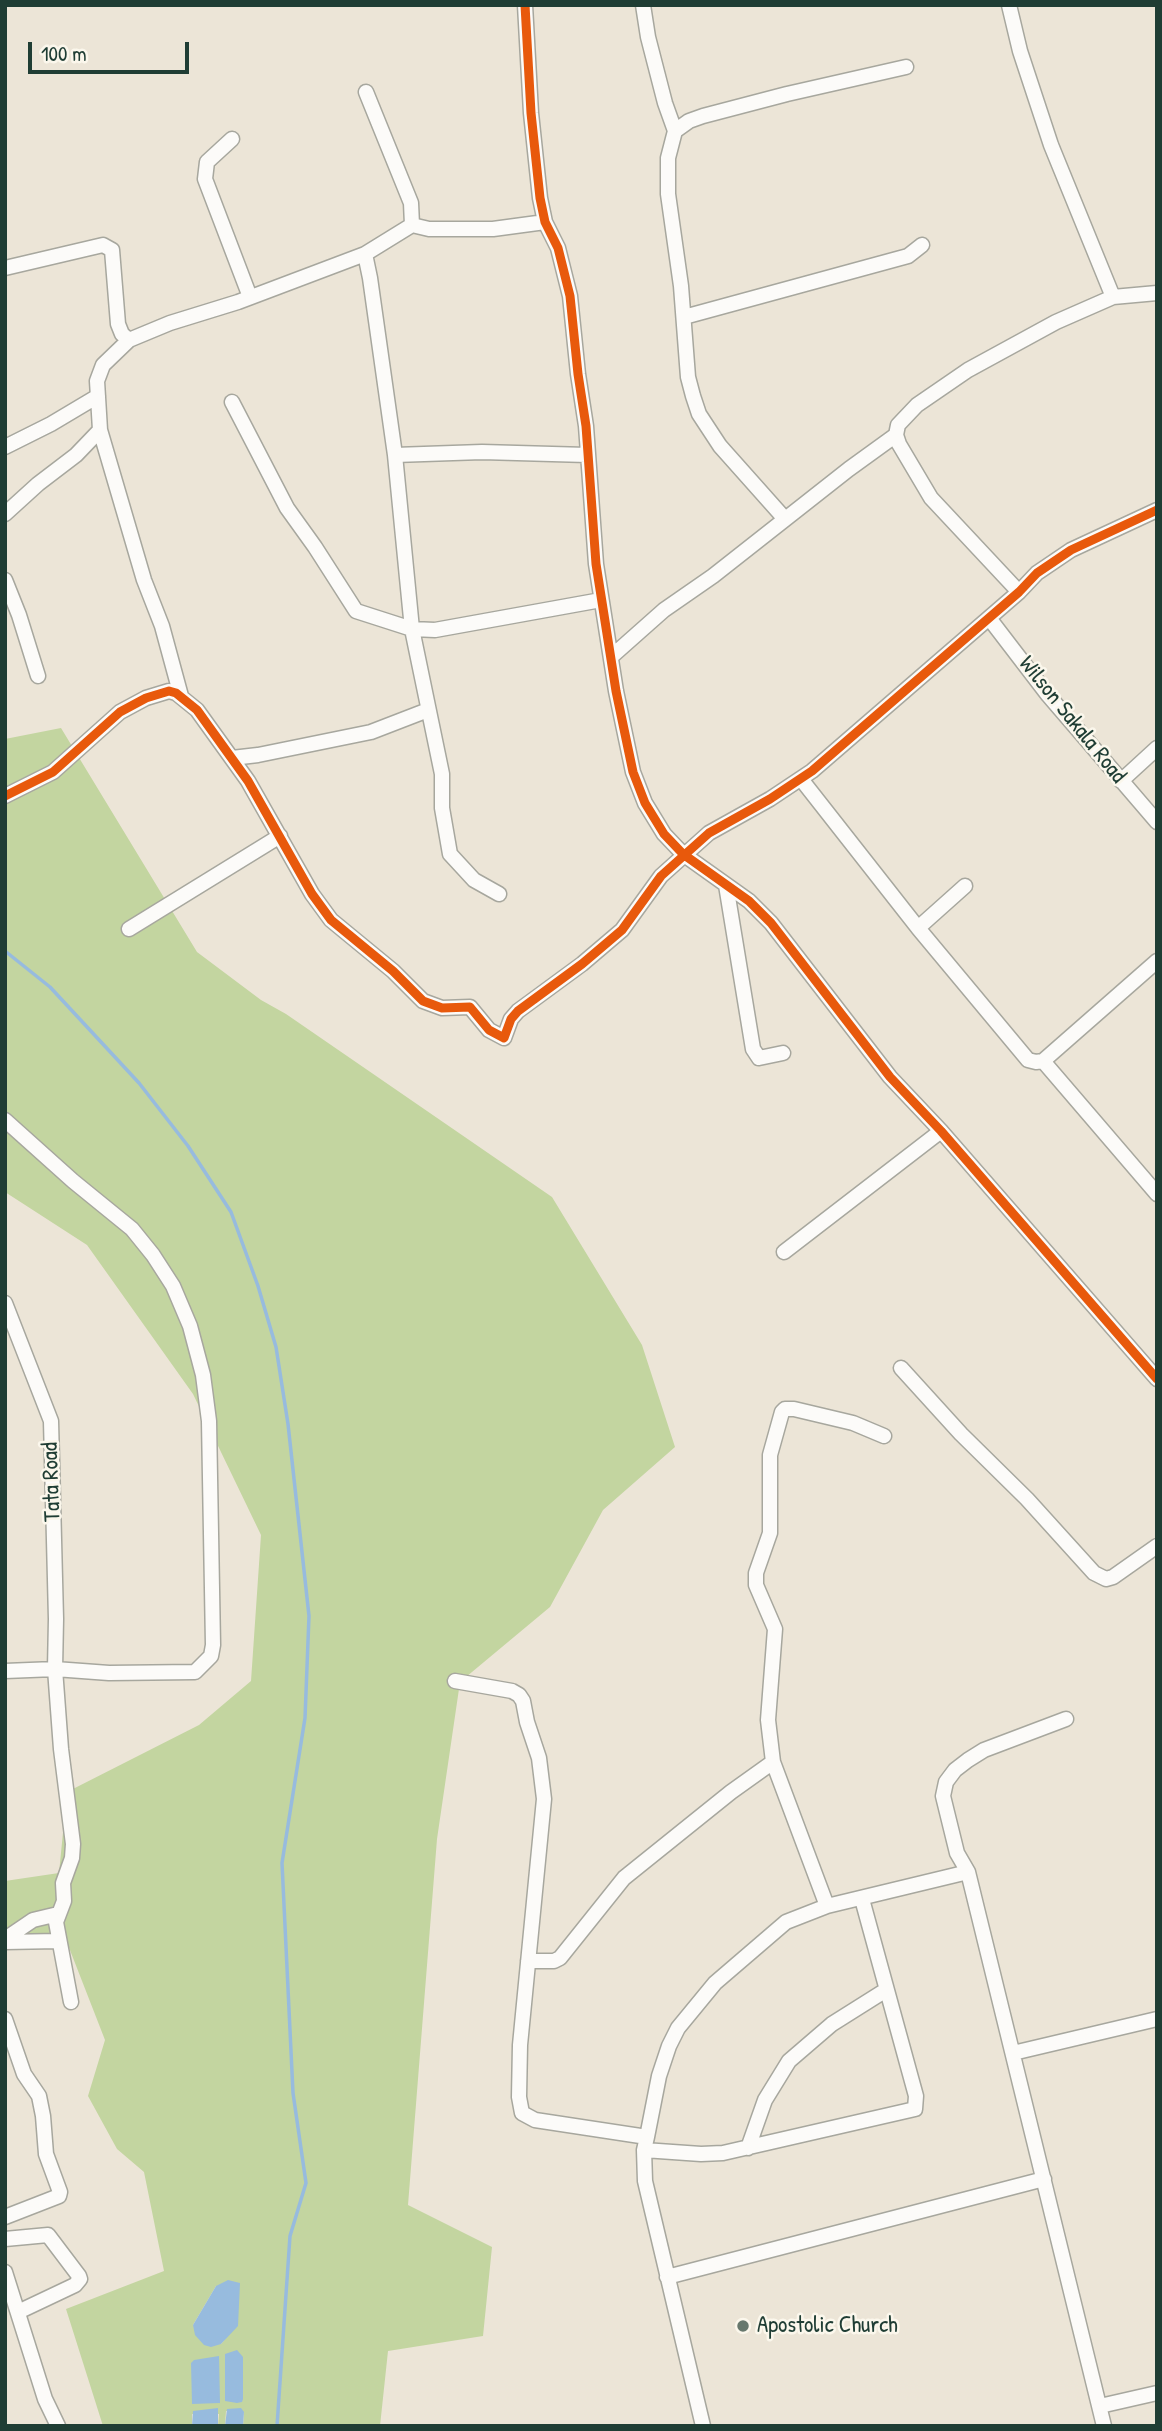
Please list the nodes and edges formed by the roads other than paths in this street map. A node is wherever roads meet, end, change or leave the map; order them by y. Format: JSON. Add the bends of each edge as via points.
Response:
{"nodes":[{"id":1,"x":525,"y":5,"type":"edge"},
{"id":2,"x":643,"y":5,"type":"edge"},
{"id":3,"x":1009,"y":5,"type":"edge"},
{"id":4,"x":906,"y":67,"type":"dead end"},
{"id":5,"x":366,"y":92,"type":"dead end"},
{"id":6,"x":675,"y":131,"type":"junction"},
{"id":7,"x":232,"y":139,"type":"dead end"},
{"id":8,"x":545,"y":222,"type":"junction"},
{"id":9,"x":412,"y":225,"type":"junction"},
{"id":10,"x":922,"y":245,"type":"dead end"},
{"id":11,"x":365,"y":254,"type":"junction"},
{"id":12,"x":5,"y":268,"type":"edge"},
{"id":13,"x":1157,"y":293,"type":"edge"},
{"id":14,"x":250,"y":297,"type":"junction"},
{"id":15,"x":1112,"y":297,"type":"junction"},
{"id":16,"x":684,"y":317,"type":"junction"},
{"id":17,"x":129,"y":340,"type":"junction"},
{"id":18,"x":98,"y":396,"type":"junction"},
{"id":19,"x":232,"y":402,"type":"dead end"},
{"id":20,"x":100,"y":430,"type":"junction"},
{"id":21,"x":896,"y":435,"type":"junction"},
{"id":22,"x":5,"y":447,"type":"edge"},
{"id":23,"x":587,"y":455,"type":"junction"},
{"id":24,"x":395,"y":456,"type":"junction"},
{"id":25,"x":1157,"y":510,"type":"edge"},
{"id":26,"x":5,"y":514,"type":"edge"},
{"id":27,"x":785,"y":519,"type":"junction"},
{"id":28,"x":5,"y":580,"type":"edge"},
{"id":29,"x":1019,"y":592,"type":"junction"},
{"id":30,"x":601,"y":600,"type":"junction"},
{"id":31,"x":989,"y":618,"type":"junction"},
{"id":32,"x":412,"y":629,"type":"junction"},
{"id":33,"x":611,"y":657,"type":"junction"},
{"id":34,"x":38,"y":676,"type":"dead end"},
{"id":35,"x":181,"y":696,"type":"junction"},
{"id":36,"x":428,"y":710,"type":"junction"},
{"id":37,"x":1157,"y":748,"type":"edge"},
{"id":38,"x":232,"y":758,"type":"junction"},
{"id":39,"x":801,"y":779,"type":"junction"},
{"id":40,"x":1121,"y":781,"type":"junction"},
{"id":41,"x":5,"y":796,"type":"edge"},
{"id":42,"x":1157,"y":822,"type":"edge"},
{"id":43,"x":280,"y":836,"type":"junction"},
{"id":44,"x":683,"y":854,"type":"junction"},
{"id":45,"x":726,"y":885,"type":"junction"},
{"id":46,"x":965,"y":886,"type":"dead end"},
{"id":47,"x":499,"y":894,"type":"dead end"},
{"id":48,"x":918,"y":928,"type":"junction"},
{"id":49,"x":129,"y":929,"type":"dead end"},
{"id":50,"x":1157,"y":961,"type":"edge"},
{"id":51,"x":783,"y":1053,"type":"dead end"},
{"id":52,"x":1043,"y":1061,"type":"junction"},
{"id":53,"x":5,"y":1120,"type":"edge"},
{"id":54,"x":941,"y":1131,"type":"junction"},
{"id":55,"x":1157,"y":1194,"type":"edge"},
{"id":56,"x":784,"y":1252,"type":"dead end"},
{"id":57,"x":5,"y":1303,"type":"edge"},
{"id":58,"x":901,"y":1368,"type":"dead end"},
{"id":59,"x":1157,"y":1378,"type":"edge"},
{"id":60,"x":884,"y":1436,"type":"dead end"},
{"id":61,"x":1157,"y":1546,"type":"edge"},
{"id":62,"x":55,"y":1669,"type":"junction"},
{"id":63,"x":5,"y":1671,"type":"edge"},
{"id":64,"x":455,"y":1681,"type":"dead end"},
{"id":65,"x":1066,"y":1719,"type":"dead end"},
{"id":66,"x":773,"y":1762,"type":"junction"},
{"id":67,"x":968,"y":1872,"type":"junction"},
{"id":68,"x":862,"y":1899,"type":"junction"},
{"id":69,"x":827,"y":1906,"type":"junction"},
{"id":70,"x":58,"y":1914,"type":"junction"},
{"id":71,"x":5,"y":1941,"type":"edge"},
{"id":72,"x":58,"y":1941,"type":"junction"},
{"id":73,"x":528,"y":1961,"type":"junction"},
{"id":74,"x":886,"y":1990,"type":"junction"},
{"id":75,"x":71,"y":2002,"type":"dead end"},
{"id":76,"x":5,"y":2019,"type":"edge"},
{"id":77,"x":1157,"y":2019,"type":"edge"},
{"id":78,"x":1013,"y":2053,"type":"junction"},
{"id":79,"x":645,"y":2143,"type":"junction"},
{"id":80,"x":748,"y":2148,"type":"junction"},
{"id":81,"x":1044,"y":2179,"type":"junction"},
{"id":82,"x":5,"y":2217,"type":"edge"},
{"id":83,"x":5,"y":2239,"type":"edge"},
{"id":84,"x":5,"y":2272,"type":"edge"},
{"id":85,"x":667,"y":2277,"type":"junction"},
{"id":86,"x":18,"y":2312,"type":"junction"},
{"id":87,"x":1157,"y":2393,"type":"edge"},
{"id":88,"x":1100,"y":2406,"type":"junction"},
{"id":89,"x":58,"y":2426,"type":"edge"},
{"id":90,"x":703,"y":2426,"type":"edge"},
{"id":91,"x":1104,"y":2426,"type":"edge"}],
"edges":[{"from":1,"to":8,"type":"street","via":[[531,113]]},
{"from":2,"to":6,"type":"street"},
{"from":3,"to":15,"type":"street","via":[[1047,135]]},
{"from":4,"to":6,"type":"street","via":[[704,116]]},
{"from":5,"to":9,"type":"street","via":[[411,203]]},
{"from":6,"to":16,"type":"street","via":[[668,159],[668,194]]},
{"from":7,"to":14,"type":"street","via":[[207,162],[205,179]]},
{"from":8,"to":9,"type":"street","via":[[493,229]]},
{"from":8,"to":23,"type":"street","via":[[558,247],[570,296]]},
{"from":9,"to":11,"type":"street"},
{"from":10,"to":16,"type":"street","via":[[908,256]]},
{"from":11,"to":14,"type":"street"},
{"from":11,"to":24,"type":"street"},
{"from":12,"to":17,"type":"street","via":[[103,245],[112,250],[118,324]]},
{"from":13,"to":15,"type":"street"},
{"from":14,"to":17,"type":"street"},
{"from":15,"to":21,"type":"street","via":[[968,370],[917,405],[898,425]]},
{"from":16,"to":27,"type":"street","via":[[688,377],[699,414],[720,446]]},
{"from":17,"to":18,"type":"street","via":[[103,365]]},
{"from":18,"to":20,"type":"street"},
{"from":18,"to":22,"type":"street"},
{"from":19,"to":32,"type":"street","via":[[287,508],[356,611]]},
{"from":20,"to":26,"type":"street"},
{"from":20,"to":35,"type":"street"},
{"from":21,"to":27,"type":"street"},
{"from":21,"to":29,"type":"street","via":[[931,498]]},
{"from":23,"to":24,"type":"street","via":[[482,452]]},
{"from":23,"to":30,"type":"street"},
{"from":24,"to":32,"type":"street"},
{"from":25,"to":29,"type":"street","via":[[1071,550]]},
{"from":27,"to":33,"type":"street","via":[[664,610]]},
{"from":28,"to":34,"type":"street"},
{"from":29,"to":31,"type":"street"},
{"from":30,"to":32,"type":"street","via":[[455,627]]},
{"from":30,"to":33,"type":"street"},
{"from":31,"to":39,"type":"street"},
{"from":31,"to":40,"type":"street","name":"Wilson Sakala Road"},
{"from":32,"to":36,"type":"street"},
{"from":33,"to":44,"type":"street","via":[[641,794],[657,824]]},
{"from":35,"to":38,"type":"street"},
{"from":35,"to":41,"type":"street","via":[[169,691],[120,712],[53,772]]},
{"from":36,"to":38,"type":"street","via":[[371,732]]},
{"from":36,"to":47,"type":"street","via":[[442,774],[450,853],[474,880]]},
{"from":37,"to":40,"type":"street"},
{"from":38,"to":43,"type":"street"},
{"from":39,"to":44,"type":"street","via":[[709,833]]},
{"from":39,"to":48,"type":"street"},
{"from":40,"to":42,"type":"street","name":"Wilson Sakala Road"},
{"from":43,"to":44,"type":"street","via":[[331,920],[423,1001],[442,1008],[470,1007],[489,1030],[504,1038],[518,1011],[622,930]]},
{"from":43,"to":49,"type":"street"},
{"from":44,"to":45,"type":"street"},
{"from":45,"to":51,"type":"street","via":[[754,1049],[759,1059]]},
{"from":45,"to":54,"type":"street","via":[[771,923],[890,1077]]},
{"from":46,"to":48,"type":"street"},
{"from":48,"to":52,"type":"street","via":[[1028,1060]]},
{"from":50,"to":52,"type":"street"},
{"from":52,"to":55,"type":"street"},
{"from":53,"to":62,"type":"street","via":[[132,1228],[153,1255],[190,1326],[209,1421],[211,1657],[195,1672]]},
{"from":54,"to":56,"type":"street"},
{"from":54,"to":59,"type":"street"},
{"from":57,"to":62,"type":"street","name":"Tata Road","via":[[51,1421]]},
{"from":58,"to":61,"type":"street","via":[[1094,1573],[1113,1577]]},
{"from":60,"to":66,"type":"street","via":[[853,1423],[794,1409],[785,1409],[780,1415],[770,1455],[770,1533],[755,1579],[775,1629],[768,1720]]},
{"from":62,"to":63,"type":"street"},
{"from":62,"to":70,"type":"street","name":"Tata Road","via":[[74,1844]]},
{"from":64,"to":73,"type":"street","via":[[519,1695],[539,1758],[544,1799]]},
{"from":65,"to":67,"type":"street","via":[[984,1750],[946,1782],[943,1796],[957,1853]]},
{"from":66,"to":69,"type":"street"},
{"from":66,"to":73,"type":"street","via":[[624,1878],[560,1958]]},
{"from":67,"to":68,"type":"street"},
{"from":67,"to":78,"type":"street"},
{"from":68,"to":69,"type":"street"},
{"from":68,"to":74,"type":"street"},
{"from":69,"to":79,"type":"street","via":[[777,1927],[695,2005],[669,2046]]},
{"from":70,"to":71,"type":"street","via":[[33,1920]]},
{"from":70,"to":72,"type":"street","name":"Tata Road"},
{"from":71,"to":72,"type":"street"},
{"from":72,"to":75,"type":"street","name":"Tata Road"},
{"from":73,"to":79,"type":"street","via":[[520,2045],[522,2113],[535,2120]]},
{"from":74,"to":80,"type":"street","via":[[832,2024],[789,2062],[765,2100]]},
{"from":74,"to":80,"type":"street","via":[[916,2096],[915,2109]]},
{"from":76,"to":82,"type":"street","via":[[24,2074],[39,2096],[47,2154],[60,2192]]},
{"from":77,"to":78,"type":"street"},
{"from":78,"to":81,"type":"street"},
{"from":79,"to":80,"type":"street","via":[[701,2154]]},
{"from":79,"to":85,"type":"street","via":[[645,2181]]},
{"from":81,"to":85,"type":"street"},
{"from":81,"to":88,"type":"street"},
{"from":83,"to":86,"type":"street","via":[[48,2235],[79,2276],[75,2285]]},
{"from":84,"to":86,"type":"street"},
{"from":85,"to":90,"type":"street"},
{"from":86,"to":89,"type":"street"},
{"from":87,"to":88,"type":"street"},
{"from":88,"to":91,"type":"street"}]}
